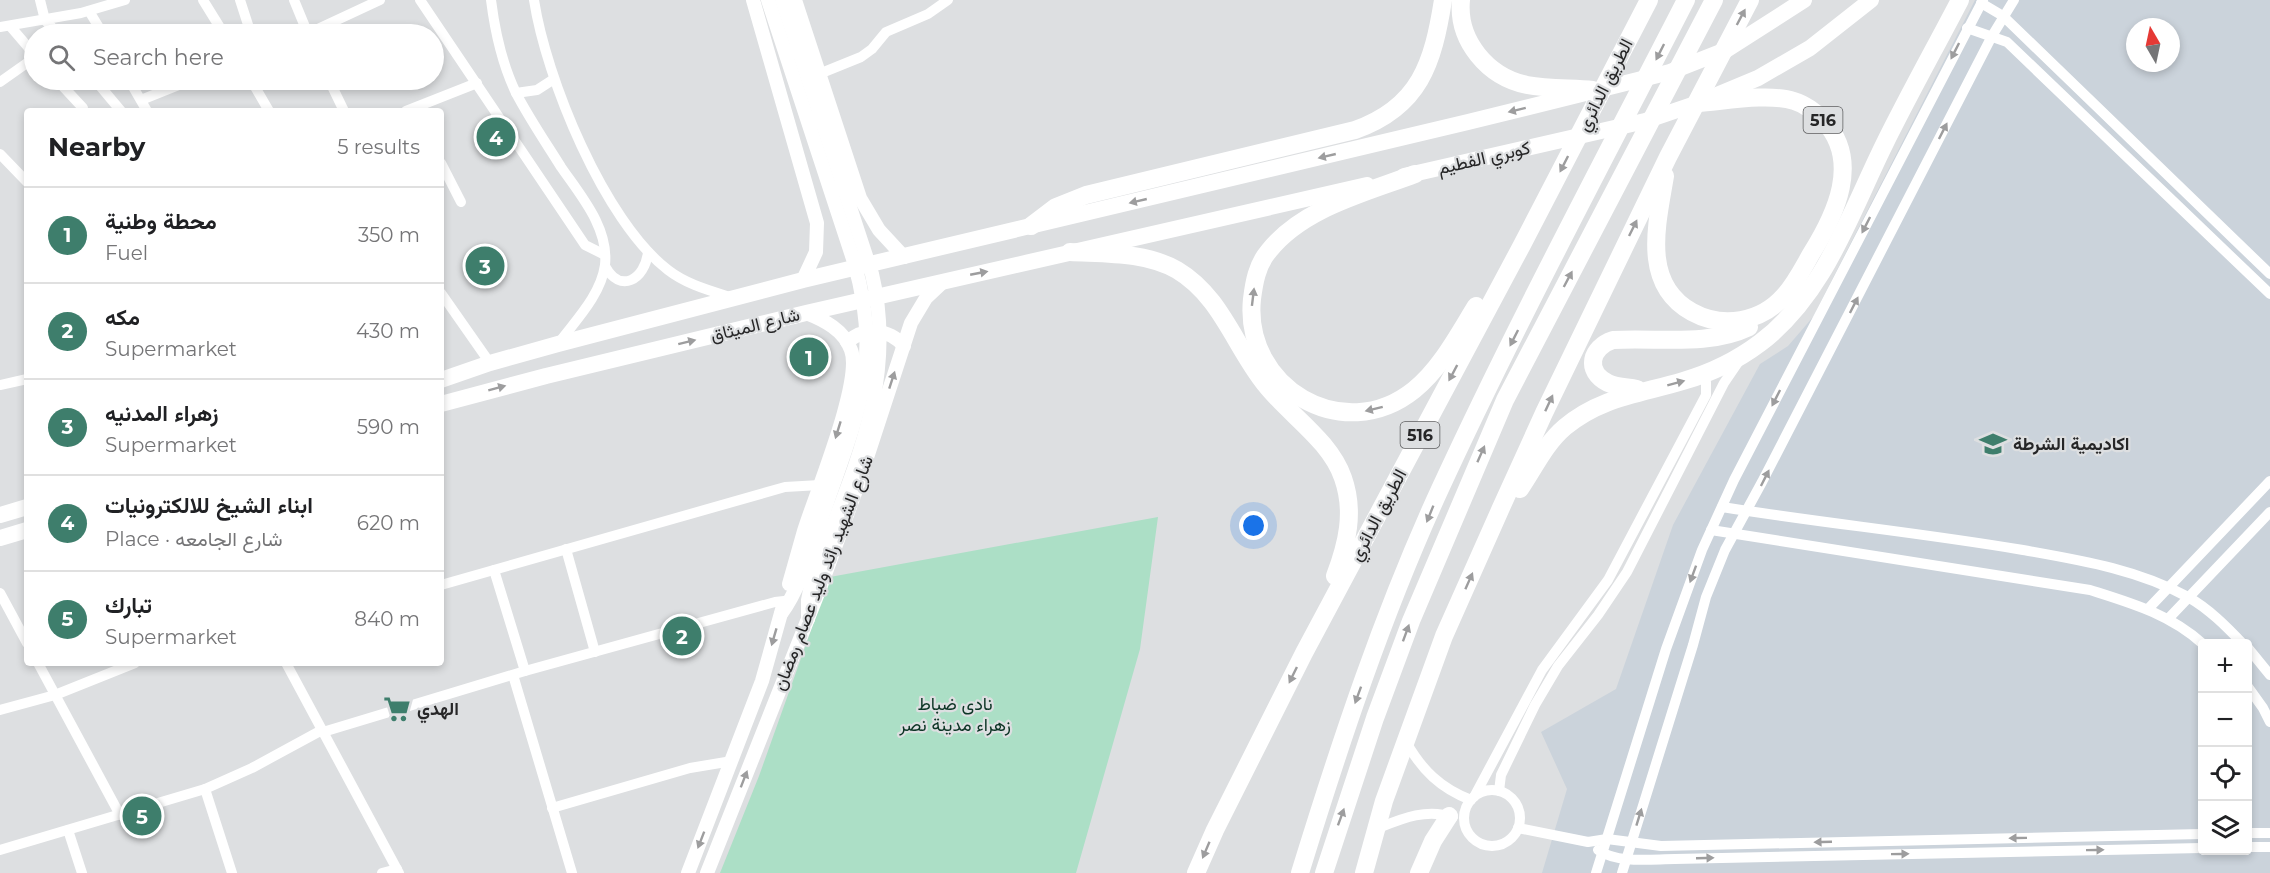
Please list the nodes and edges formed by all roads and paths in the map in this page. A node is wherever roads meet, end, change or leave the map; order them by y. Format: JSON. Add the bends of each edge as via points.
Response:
{"nodes":[{"id":1,"x":40,"y":0,"type":"edge"},
{"id":2,"x":203,"y":0,"type":"edge"},
{"id":3,"x":240,"y":0,"type":"edge"},
{"id":4,"x":294,"y":0,"type":"edge"},
{"id":5,"x":380,"y":0,"type":"edge"},
{"id":6,"x":420,"y":0,"type":"edge"},
{"id":7,"x":491,"y":0,"type":"edge"},
{"id":8,"x":534,"y":0,"type":"edge"},
{"id":9,"x":753,"y":0,"type":"edge"},
{"id":10,"x":768,"y":0,"type":"edge"},
{"id":11,"x":782,"y":0,"type":"edge"},
{"id":12,"x":795,"y":0,"type":"edge"},
{"id":13,"x":948,"y":0,"type":"edge"},
{"id":14,"x":1443,"y":0,"type":"edge"},
{"id":15,"x":1461,"y":0,"type":"edge"},
{"id":16,"x":1686,"y":0,"type":"edge"},
{"id":17,"x":1714,"y":0,"type":"edge"},
{"id":18,"x":1750,"y":0,"type":"edge"},
{"id":19,"x":1804,"y":0,"type":"edge"},
{"id":20,"x":1871,"y":0,"type":"edge"},
{"id":21,"x":1960,"y":0,"type":"edge"},
{"id":22,"x":2014,"y":0,"type":"edge"},
{"id":23,"x":117,"y":1,"type":"edge"},
{"id":24,"x":1982,"y":1,"type":"edge"},
{"id":25,"x":1648,"y":2,"type":"edge"},
{"id":26,"x":89,"y":11,"type":"junction"},
{"id":27,"x":2003,"y":16,"type":"junction"},
{"id":28,"x":45,"y":20,"type":"junction"},
{"id":29,"x":48,"y":24,"type":"edge"},
{"id":30,"x":97,"y":24,"type":"edge"},
{"id":31,"x":218,"y":24,"type":"edge"},
{"id":32,"x":248,"y":24,"type":"edge"},
{"id":33,"x":304,"y":24,"type":"edge"},
{"id":34,"x":329,"y":24,"type":"edge"},
{"id":35,"x":436,"y":24,"type":"edge"},
{"id":36,"x":5,"y":26,"type":"edge"},
{"id":37,"x":1967,"y":28,"type":"junction"},
{"id":38,"x":444,"y":35,"type":"edge"},
{"id":39,"x":1992,"y":36,"type":"junction"},
{"id":40,"x":24,"y":46,"type":"edge"},
{"id":41,"x":24,"y":64,"type":"edge"},
{"id":42,"x":554,"y":79,"type":"junction"},
{"id":43,"x":809,"y":81,"type":"junction"},
{"id":44,"x":0,"y":82,"type":"edge"},
{"id":45,"x":477,"y":83,"type":"junction"},
{"id":46,"x":66,"y":90,"type":"edge"},
{"id":47,"x":103,"y":90,"type":"edge"},
{"id":48,"x":135,"y":90,"type":"edge"},
{"id":49,"x":166,"y":90,"type":"edge"},
{"id":50,"x":257,"y":90,"type":"edge"},
{"id":51,"x":334,"y":90,"type":"edge"},
{"id":52,"x":1593,"y":90,"type":"junction"},
{"id":53,"x":516,"y":93,"type":"junction"},
{"id":54,"x":141,"y":100,"type":"junction"},
{"id":55,"x":1698,"y":104,"type":"junction"},
{"id":56,"x":83,"y":108,"type":"dead end"},
{"id":57,"x":118,"y":108,"type":"edge"},
{"id":58,"x":145,"y":108,"type":"edge"},
{"id":59,"x":267,"y":108,"type":"edge"},
{"id":60,"x":343,"y":108,"type":"edge"},
{"id":61,"x":417,"y":108,"type":"edge"},
{"id":62,"x":0,"y":154,"type":"edge"},
{"id":63,"x":1668,"y":157,"type":"junction"},
{"id":64,"x":444,"y":169,"type":"edge"},
{"id":65,"x":1415,"y":174,"type":"junction"},
{"id":66,"x":24,"y":179,"type":"edge"},
{"id":67,"x":461,"y":202,"type":"dead end"},
{"id":68,"x":865,"y":209,"type":"junction"},
{"id":69,"x":817,"y":223,"type":"junction"},
{"id":70,"x":1031,"y":226,"type":"junction"},
{"id":71,"x":1522,"y":244,"type":"junction"},
{"id":72,"x":648,"y":252,"type":"junction"},
{"id":73,"x":1070,"y":252,"type":"junction"},
{"id":74,"x":904,"y":257,"type":"junction"},
{"id":75,"x":605,"y":260,"type":"junction"},
{"id":76,"x":2270,"y":274,"type":"edge"},
{"id":77,"x":803,"y":280,"type":"junction"},
{"id":78,"x":946,"y":280,"type":"junction"},
{"id":79,"x":2270,"y":294,"type":"edge"},
{"id":80,"x":444,"y":297,"type":"edge"},
{"id":81,"x":733,"y":298,"type":"junction"},
{"id":82,"x":1770,"y":308,"type":"junction"},
{"id":83,"x":806,"y":313,"type":"junction"},
{"id":84,"x":847,"y":342,"type":"junction"},
{"id":85,"x":558,"y":344,"type":"junction"},
{"id":86,"x":904,"y":346,"type":"junction"},
{"id":87,"x":1744,"y":354,"type":"junction"},
{"id":88,"x":490,"y":363,"type":"junction"},
{"id":89,"x":1700,"y":375,"type":"junction"},
{"id":90,"x":444,"y":379,"type":"edge"},
{"id":91,"x":24,"y":380,"type":"edge"},
{"id":92,"x":0,"y":385,"type":"edge"},
{"id":93,"x":1645,"y":390,"type":"junction"},
{"id":94,"x":444,"y":403,"type":"edge"},
{"id":95,"x":1694,"y":429,"type":"junction"},
{"id":96,"x":842,"y":477,"type":"junction"},
{"id":97,"x":2270,"y":481,"type":"edge"},
{"id":98,"x":820,"y":485,"type":"junction"},
{"id":99,"x":1722,"y":507,"type":"junction"},
{"id":100,"x":24,"y":508,"type":"edge"},
{"id":101,"x":1500,"y":510,"type":"junction"},
{"id":102,"x":1747,"y":511,"type":"junction"},
{"id":103,"x":2270,"y":512,"type":"edge"},
{"id":104,"x":0,"y":515,"type":"edge"},
{"id":105,"x":1711,"y":530,"type":"junction"},
{"id":106,"x":24,"y":531,"type":"edge"},
{"id":107,"x":1733,"y":534,"type":"junction"},
{"id":108,"x":0,"y":538,"type":"edge"},
{"id":109,"x":566,"y":549,"type":"junction"},
{"id":110,"x":494,"y":570,"type":"junction"},
{"id":111,"x":444,"y":584,"type":"edge"},
{"id":112,"x":2168,"y":588,"type":"junction"},
{"id":113,"x":0,"y":593,"type":"edge"},
{"id":114,"x":2188,"y":597,"type":"junction"},
{"id":115,"x":782,"y":608,"type":"junction"},
{"id":116,"x":2148,"y":609,"type":"junction"},
{"id":117,"x":808,"y":619,"type":"junction"},
{"id":118,"x":2168,"y":619,"type":"junction"},
{"id":119,"x":24,"y":637,"type":"edge"},
{"id":120,"x":2198,"y":639,"type":"edge"},
{"id":121,"x":2238,"y":639,"type":"edge"},
{"id":122,"x":595,"y":652,"type":"junction"},
{"id":123,"x":1304,"y":653,"type":"junction"},
{"id":124,"x":2252,"y":654,"type":"edge"},
{"id":125,"x":40,"y":666,"type":"edge"},
{"id":126,"x":128,"y":666,"type":"edge"},
{"id":127,"x":288,"y":666,"type":"edge"},
{"id":128,"x":525,"y":671,"type":"junction"},
{"id":129,"x":513,"y":675,"type":"junction"},
{"id":130,"x":2270,"y":675,"type":"edge"},
{"id":131,"x":2252,"y":693,"type":"edge"},
{"id":132,"x":55,"y":695,"type":"junction"},
{"id":133,"x":0,"y":710,"type":"edge"},
{"id":134,"x":2270,"y":722,"type":"edge"},
{"id":135,"x":322,"y":731,"type":"junction"},
{"id":136,"x":1406,"y":742,"type":"junction"},
{"id":137,"x":732,"y":761,"type":"junction"},
{"id":138,"x":205,"y":789,"type":"junction"},
{"id":139,"x":1499,"y":791,"type":"junction"},
{"id":140,"x":1472,"y":799,"type":"junction"},
{"id":141,"x":716,"y":802,"type":"junction"},
{"id":142,"x":733,"y":807,"type":"junction"},
{"id":143,"x":552,"y":808,"type":"junction"},
{"id":144,"x":120,"y":815,"type":"junction"},
{"id":145,"x":1456,"y":819,"type":"junction"},
{"id":146,"x":1518,"y":828,"type":"junction"},
{"id":147,"x":68,"y":830,"type":"junction"},
{"id":148,"x":1376,"y":830,"type":"junction"},
{"id":149,"x":2270,"y":832,"type":"edge"},
{"id":150,"x":2252,"y":833,"type":"edge"},
{"id":151,"x":2198,"y":834,"type":"edge"},
{"id":152,"x":1607,"y":839,"type":"junction"},
{"id":153,"x":1588,"y":842,"type":"junction"},
{"id":154,"x":1632,"y":843,"type":"junction"},
{"id":155,"x":2270,"y":847,"type":"edge"},
{"id":156,"x":2198,"y":848,"type":"edge"},
{"id":157,"x":2252,"y":848,"type":"edge"},
{"id":158,"x":0,"y":850,"type":"edge"},
{"id":159,"x":1603,"y":853,"type":"junction"},
{"id":160,"x":1626,"y":859,"type":"junction"},
{"id":161,"x":398,"y":871,"type":"edge"},
{"id":162,"x":82,"y":873,"type":"edge"},
{"id":163,"x":232,"y":873,"type":"edge"},
{"id":164,"x":382,"y":873,"type":"edge"},
{"id":165,"x":572,"y":873,"type":"edge"},
{"id":166,"x":688,"y":873,"type":"edge"},
{"id":167,"x":707,"y":873,"type":"edge"},
{"id":168,"x":1196,"y":873,"type":"edge"},
{"id":169,"x":1300,"y":873,"type":"edge"},
{"id":170,"x":1324,"y":873,"type":"edge"},
{"id":171,"x":1364,"y":873,"type":"edge"},
{"id":172,"x":1419,"y":873,"type":"edge"},
{"id":173,"x":1596,"y":873,"type":"edge"},
{"id":174,"x":1622,"y":873,"type":"edge"}],
"edges":[{"from":1,"to":28,"type":"street"},
{"from":2,"to":31,"type":"street"},
{"from":3,"to":32,"type":"street"},
{"from":4,"to":33,"type":"street"},
{"from":5,"to":34,"type":"street"},
{"from":6,"to":35,"type":"street"},
{"from":7,"to":53,"type":"street","via":[[501,54]]},
{"from":8,"to":42,"type":"street"},
{"from":9,"to":69,"type":"main road"},
{"from":10,"to":43,"type":"main road"},
{"from":11,"to":43,"type":"main road"},
{"from":12,"to":43,"type":"main road"},
{"from":13,"to":43,"type":"street","via":[[928,14],[886,32],[861,57]]},
{"from":14,"to":70,"type":"highway","via":[[1436,43],[1425,74],[1404,101],[1380,120],[1355,130],[1086,195],[1056,207]]},
{"from":15,"to":52,"type":"highway","via":[[1461,19],[1468,40],[1496,72],[1529,86]]},
{"from":16,"to":169,"type":"highway","name":"الطريق الدائري","number":"516","one_way":true,"via":[[1439,491],[1362,683]]},
{"from":170,"to":17,"type":"highway","one_way":true,"via":[[1411,621],[1505,400]]},
{"from":63,"to":18,"type":"highway","number":"516","one_way":true},
{"from":19,"to":52,"type":"main road","via":[[1726,50],[1670,72]]},
{"from":20,"to":55,"type":"main road","name":"كوبري الفطيم","via":[[1810,48],[1758,78]]},
{"from":21,"to":87,"type":"highway","number":"516","via":[[1812,287],[1776,330]]},
{"from":22,"to":27,"type":"street"},
{"from":23,"to":26,"type":"street"},
{"from":24,"to":27,"type":"street"},
{"from":24,"to":37,"type":"street"},
{"from":25,"to":71,"type":"highway","name":"الطريق الدائري","number":"516","one_way":true},
{"from":26,"to":28,"type":"street"},
{"from":26,"to":30,"type":"street"},
{"from":27,"to":39,"type":"street"},
{"from":27,"to":76,"type":"street"},
{"from":28,"to":29,"type":"street"},
{"from":28,"to":36,"type":"street"},
{"from":36,"to":40,"type":"street"},
{"from":37,"to":39,"type":"street"},
{"from":37,"to":99,"type":"street","one_way":true},
{"from":38,"to":45,"type":"street"},
{"from":39,"to":79,"type":"street","via":[[2007,42]]},
{"from":102,"to":39,"type":"street","one_way":true},
{"from":41,"to":44,"type":"street"},
{"from":42,"to":53,"type":"street","via":[[537,90]]},
{"from":42,"to":72,"type":"street","via":[[592,168]]},
{"from":43,"to":68,"type":"main road"},
{"from":43,"to":96,"type":"main road","via":[[866,315],[864,387]]},
{"from":45,"to":61,"type":"street"},
{"from":45,"to":75,"type":"street","via":[[585,245]]},
{"from":46,"to":56,"type":"street"},
{"from":47,"to":57,"type":"street"},
{"from":48,"to":54,"type":"street"},
{"from":49,"to":54,"type":"street"},
{"from":50,"to":59,"type":"street"},
{"from":51,"to":60,"type":"street"},
{"from":52,"to":70,"type":"main road","one_way":true},
{"from":53,"to":75,"type":"street","via":[[588,205],[602,235]]},
{"from":54,"to":58,"type":"street"},
{"from":55,"to":65,"type":"main road","name":"كوبري الفطيم","via":[[1645,121]]},
{"from":55,"to":82,"type":"highway","number":"516","via":[[1780,98],[1794,101],[1830,127],[1842,153],[1843,176],[1836,206],[1794,283]]},
{"from":62,"to":66,"type":"street"},
{"from":63,"to":82,"type":"highway","number":"516","via":[[1656,249],[1660,276],[1670,294],[1685,308],[1709,320],[1742,320]]},
{"from":101,"to":63,"type":"highway","number":"516","one_way":true},
{"from":64,"to":67,"type":"street"},
{"from":71,"to":65,"type":"highway","number":"516","one_way":true,"via":[[1440,363],[1404,397],[1372,410],[1345,412],[1318,406],[1294,394],[1264,361],[1253,328],[1255,280],[1266,254],[1289,231],[1315,215]]},
{"from":65,"to":73,"type":"main road","name":"كوبري الفطيم"},
{"from":68,"to":69,"type":"main road","via":[[847,228],[828,229]]},
{"from":68,"to":74,"type":"main road"},
{"from":69,"to":77,"type":"main road","via":[[816,252]]},
{"from":70,"to":74,"type":"main road","name":"شارع الميثاق"},
{"from":71,"to":123,"type":"highway","name":"الطريق الدائري","number":"516","one_way":true},
{"from":72,"to":75,"type":"street","via":[[644,270],[632,280],[615,278]]},
{"from":72,"to":81,"type":"street","via":[[683,280]]},
{"from":78,"to":73,"type":"main road","name":"شارع الميثاق","one_way":true},
{"from":73,"to":123,"type":"highway","number":"516","via":[[1143,257],[1173,268],[1197,285],[1216,306],[1266,386],[1337,465],[1347,491],[1349,532]]},
{"from":74,"to":77,"type":"main road","name":"شارع الميثاق"},
{"from":75,"to":85,"type":"street","via":[[595,293]]},
{"from":77,"to":81,"type":"main road","name":"شارع الميثاق"},
{"from":78,"to":83,"type":"main road","name":"شارع الميثاق"},
{"from":78,"to":86,"type":"main road","name":"شارع الشهيد رائد وليد عصام رمضان","via":[[920,306]]},
{"from":80,"to":88,"type":"street"},
{"from":81,"to":85,"type":"main road","name":"شارع الميثاق"},
{"from":82,"to":93,"type":"highway","via":[[1749,327],[1729,334],[1688,340],[1604,342],[1594,354],[1594,368],[1601,378],[1616,386]]},
{"from":83,"to":84,"type":"main road","via":[[830,325]]},
{"from":94,"to":83,"type":"main road","name":"شارع الميثاق","one_way":true},
{"from":84,"to":86,"type":"main road","via":[[874,331],[888,334]]},
{"from":84,"to":98,"type":"main road","name":"شارع الشهيد رائد وليد عصام رمضان","one_way":true,"via":[[853,358],[849,392]]},
{"from":85,"to":88,"type":"main road","name":"شارع الميثاق"},
{"from":117,"to":86,"type":"main road","name":"شارع الشهيد رائد وليد عصام رمضان","one_way":true},
{"from":87,"to":89,"type":"highway","number":"516"},
{"from":87,"to":95,"type":"street"},
{"from":88,"to":90,"type":"main road","name":"شارع الميثاق"},
{"from":93,"to":89,"type":"highway","number":"516","one_way":true},
{"from":89,"to":95,"type":"street","via":[[1707,390]]},
{"from":91,"to":92,"type":"street"},
{"from":93,"to":101,"type":"highway","number":"516","via":[[1594,407],[1564,427]]},
{"from":95,"to":139,"type":"street","via":[[1626,572],[1543,691],[1501,775]]},
{"from":95,"to":140,"type":"street","via":[[1608,580],[1542,670]]},
{"from":96,"to":115,"type":"main road","via":[[798,584]]},
{"from":96,"to":117,"type":"main road","via":[[812,580]]},
{"from":97,"to":112,"type":"street"},
{"from":98,"to":109,"type":"street","via":[[785,487]]},
{"from":98,"to":115,"type":"main road","name":"شارع الشهيد رائد وليد عصام رمضان"},
{"from":99,"to":102,"type":"street"},
{"from":99,"to":105,"type":"street"},
{"from":100,"to":104,"type":"main road"},
{"from":136,"to":101,"type":"highway","number":"516","one_way":true,"via":[[1444,636]]},
{"from":102,"to":107,"type":"street"},
{"from":102,"to":112,"type":"street","via":[[2081,561]]},
{"from":103,"to":114,"type":"street"},
{"from":105,"to":107,"type":"street"},
{"from":105,"to":152,"type":"street","one_way":true,"via":[[1666,650]]},
{"from":106,"to":108,"type":"main road"},
{"from":107,"to":116,"type":"street","via":[[2090,590]]},
{"from":154,"to":107,"type":"street","one_way":true,"via":[[1706,597]]},
{"from":109,"to":110,"type":"street"},
{"from":109,"to":122,"type":"street"},
{"from":110,"to":111,"type":"street"},
{"from":110,"to":128,"type":"street"},
{"from":112,"to":114,"type":"street"},
{"from":112,"to":116,"type":"street"},
{"from":113,"to":119,"type":"street"},
{"from":114,"to":118,"type":"street"},
{"from":114,"to":121,"type":"street","via":[[2217,617]]},
{"from":115,"to":122,"type":"street","via":[[775,602]]},
{"from":115,"to":137,"type":"main road","name":"شارع الشهيد رائد وليد عصام رمضان","one_way":true,"via":[[762,681]]},
{"from":116,"to":118,"type":"street"},
{"from":142,"to":117,"type":"main road","name":"شارع الشهيد رائد وليد عصام رمضان","one_way":true},
{"from":118,"to":120,"type":"street"},
{"from":122,"to":128,"type":"street"},
{"from":123,"to":168,"type":"highway","name":"الطريق الدائري","number":"516","one_way":true},
{"from":124,"to":130,"type":"street"},
{"from":125,"to":132,"type":"street"},
{"from":126,"to":132,"type":"street"},
{"from":127,"to":135,"type":"street"},
{"from":128,"to":129,"type":"street"},
{"from":129,"to":135,"type":"street"},
{"from":129,"to":143,"type":"street"},
{"from":131,"to":134,"type":"street"},
{"from":132,"to":133,"type":"street"},
{"from":132,"to":144,"type":"street"},
{"from":135,"to":138,"type":"street"},
{"from":135,"to":161,"type":"street"},
{"from":136,"to":140,"type":"street","via":[[1435,781]]},
{"from":136,"to":148,"type":"highway","number":"516"},
{"from":137,"to":141,"type":"main road","name":"شارع الشهيد رائد وليد عصام رمضان"},
{"from":137,"to":143,"type":"street","via":[[690,768]]},
{"from":138,"to":144,"type":"street"},
{"from":138,"to":163,"type":"street"},
{"from":139,"to":140,"type":"street","via":[[1490,790]]},
{"from":139,"to":146,"type":"street","via":[[1508,794],[1519,808]]},
{"from":140,"to":145,"type":"street"},
{"from":141,"to":142,"type":"main road"},
{"from":141,"to":166,"type":"main road","name":"شارع الشهيد رائد وليد عصام رمضان","one_way":true},
{"from":142,"to":167,"type":"main road","name":"شارع الشهيد رائد وليد عصام رمضان"},
{"from":143,"to":165,"type":"street"},
{"from":144,"to":147,"type":"street"},
{"from":145,"to":146,"type":"street","via":[[1477,842],[1490,847],[1508,842]]},
{"from":145,"to":148,"type":"street","via":[[1430,813]]},
{"from":145,"to":172,"type":"highway","via":[[1433,841]]},
{"from":146,"to":153,"type":"street"},
{"from":147,"to":158,"type":"street"},
{"from":147,"to":162,"type":"street"},
{"from":148,"to":171,"type":"highway","number":"516"},
{"from":149,"to":150,"type":"street"},
{"from":151,"to":154,"type":"street","one_way":true,"via":[[1661,846]]},
{"from":152,"to":153,"type":"street"},
{"from":152,"to":154,"type":"street"},
{"from":152,"to":159,"type":"street"},
{"from":153,"to":159,"type":"street"},
{"from":154,"to":160,"type":"street"},
{"from":155,"to":157,"type":"street"},
{"from":160,"to":156,"type":"street","one_way":true},
{"from":159,"to":160,"type":"street"},
{"from":159,"to":173,"type":"street"},
{"from":160,"to":174,"type":"street"},
{"from":161,"to":164,"type":"street"}]}
